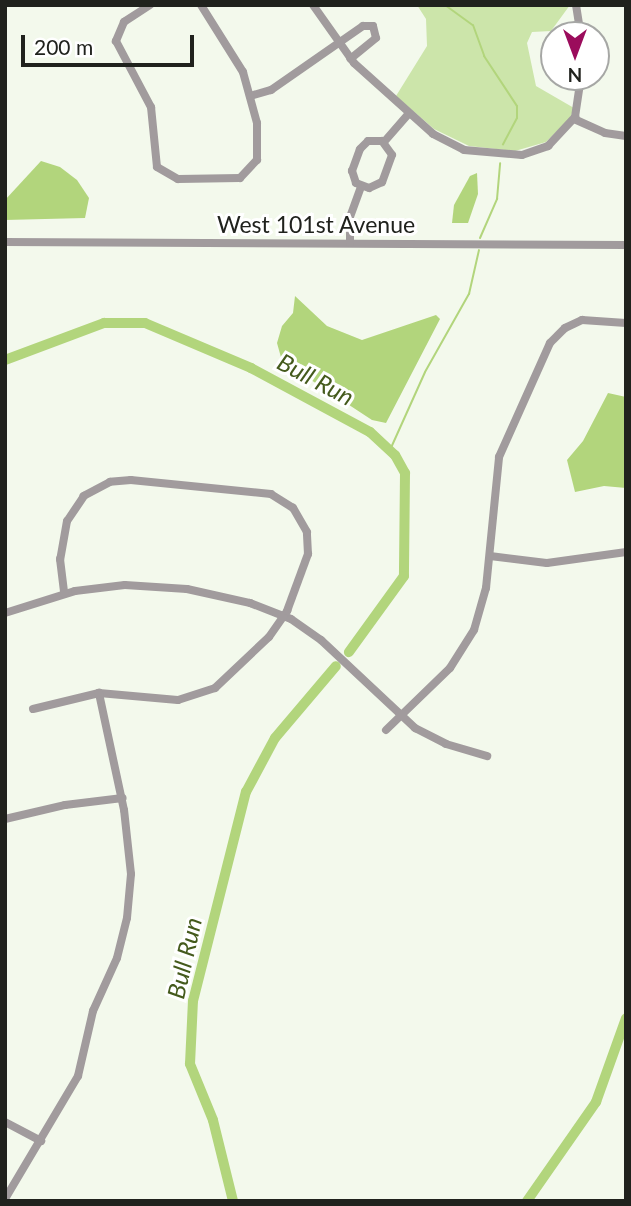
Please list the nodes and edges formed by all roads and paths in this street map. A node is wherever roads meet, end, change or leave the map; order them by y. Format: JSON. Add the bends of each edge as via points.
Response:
{"nodes":[{"id":1,"x":150,"y":5,"type":"edge"},
{"id":2,"x":201,"y":5,"type":"edge"},
{"id":3,"x":313,"y":5,"type":"edge"},
{"id":4,"x":338,"y":43,"type":"junction"},
{"id":5,"x":349,"y":59,"type":"junction"},
{"id":6,"x":579,"y":91,"type":"edge"},
{"id":7,"x":250,"y":96,"type":"junction"},
{"id":8,"x":409,"y":113,"type":"junction"},
{"id":9,"x":574,"y":119,"type":"junction"},
{"id":10,"x":626,"y":136,"type":"edge"},
{"id":11,"x":384,"y":142,"type":"junction"},
{"id":12,"x":361,"y":187,"type":"junction"},
{"id":13,"x":5,"y":242,"type":"edge"},
{"id":14,"x":349,"y":243,"type":"junction"},
{"id":15,"x":626,"y":245,"type":"edge"},
{"id":16,"x":626,"y":323,"type":"edge"},
{"id":17,"x":626,"y":552,"type":"edge"},
{"id":18,"x":490,"y":556,"type":"junction"},
{"id":19,"x":64,"y":594,"type":"junction"},
{"id":20,"x":5,"y":612,"type":"edge"},
{"id":21,"x":284,"y":616,"type":"junction"},
{"id":22,"x":99,"y":693,"type":"junction"},
{"id":23,"x":33,"y":709,"type":"dead end"},
{"id":24,"x":400,"y":717,"type":"junction"},
{"id":25,"x":386,"y":730,"type":"dead end"},
{"id":26,"x":487,"y":756,"type":"dead end"},
{"id":27,"x":123,"y":798,"type":"junction"},
{"id":28,"x":5,"y":819,"type":"edge"},
{"id":29,"x":5,"y":1122,"type":"edge"},
{"id":30,"x":41,"y":1141,"type":"junction"},
{"id":31,"x":5,"y":1199,"type":"edge"}],
"edges":[{"from":1,"to":7,"type":"street","via":[[124,22],[116,41],[151,107],[157,167],[178,179],[240,178],[251,170],[258,151]]},
{"from":2,"to":7,"type":"street","via":[[239,66]]},
{"from":3,"to":4,"type":"street"},
{"from":4,"to":5,"type":"street"},
{"from":4,"to":5,"type":"street","via":[[365,26],[375,27],[376,38]]},
{"from":4,"to":7,"type":"street","via":[[275,88]]},
{"from":5,"to":8,"type":"street"},
{"from":6,"to":9,"type":"street"},
{"from":8,"to":9,"type":"street","via":[[450,145],[510,155],[548,146]]},
{"from":8,"to":11,"type":"street"},
{"from":9,"to":10,"type":"street","via":[[605,133]]},
{"from":11,"to":12,"type":"street","via":[[392,155],[384,179],[372,188]]},
{"from":11,"to":12,"type":"street","via":[[369,141],[359,149],[352,171]]},
{"from":12,"to":14,"type":"street","via":[[350,217]]},
{"from":13,"to":14,"type":"street","name":"West 101st Avenue"},
{"from":14,"to":15,"type":"street","name":"West 101st Avenue"},
{"from":16,"to":18,"type":"street","via":[[582,320],[550,343],[500,450]]},
{"from":17,"to":18,"type":"street","via":[[547,563]]},
{"from":18,"to":24,"type":"street","via":[[485,598],[470,638],[450,668]]},
{"from":19,"to":20,"type":"street"},
{"from":19,"to":21,"type":"street","via":[[125,585],[173,587],[235,598]]},
{"from":19,"to":21,"type":"street","via":[[60,558],[64,528],[74,507],[93,489],[131,480],[260,492],[293,508],[308,536],[306,558]]},
{"from":21,"to":22,"type":"street","via":[[228,679],[202,695],[173,700]]},
{"from":21,"to":24,"type":"street","via":[[321,640]]},
{"from":22,"to":23,"type":"street"},
{"from":22,"to":27,"type":"street"},
{"from":24,"to":25,"type":"street"},
{"from":24,"to":26,"type":"street","via":[[435,740]]},
{"from":27,"to":28,"type":"street"},
{"from":27,"to":30,"type":"street","via":[[131,874],[124,937],[93,1011],[78,1076]]},
{"from":29,"to":30,"type":"street"},
{"from":30,"to":31,"type":"street"}]}
